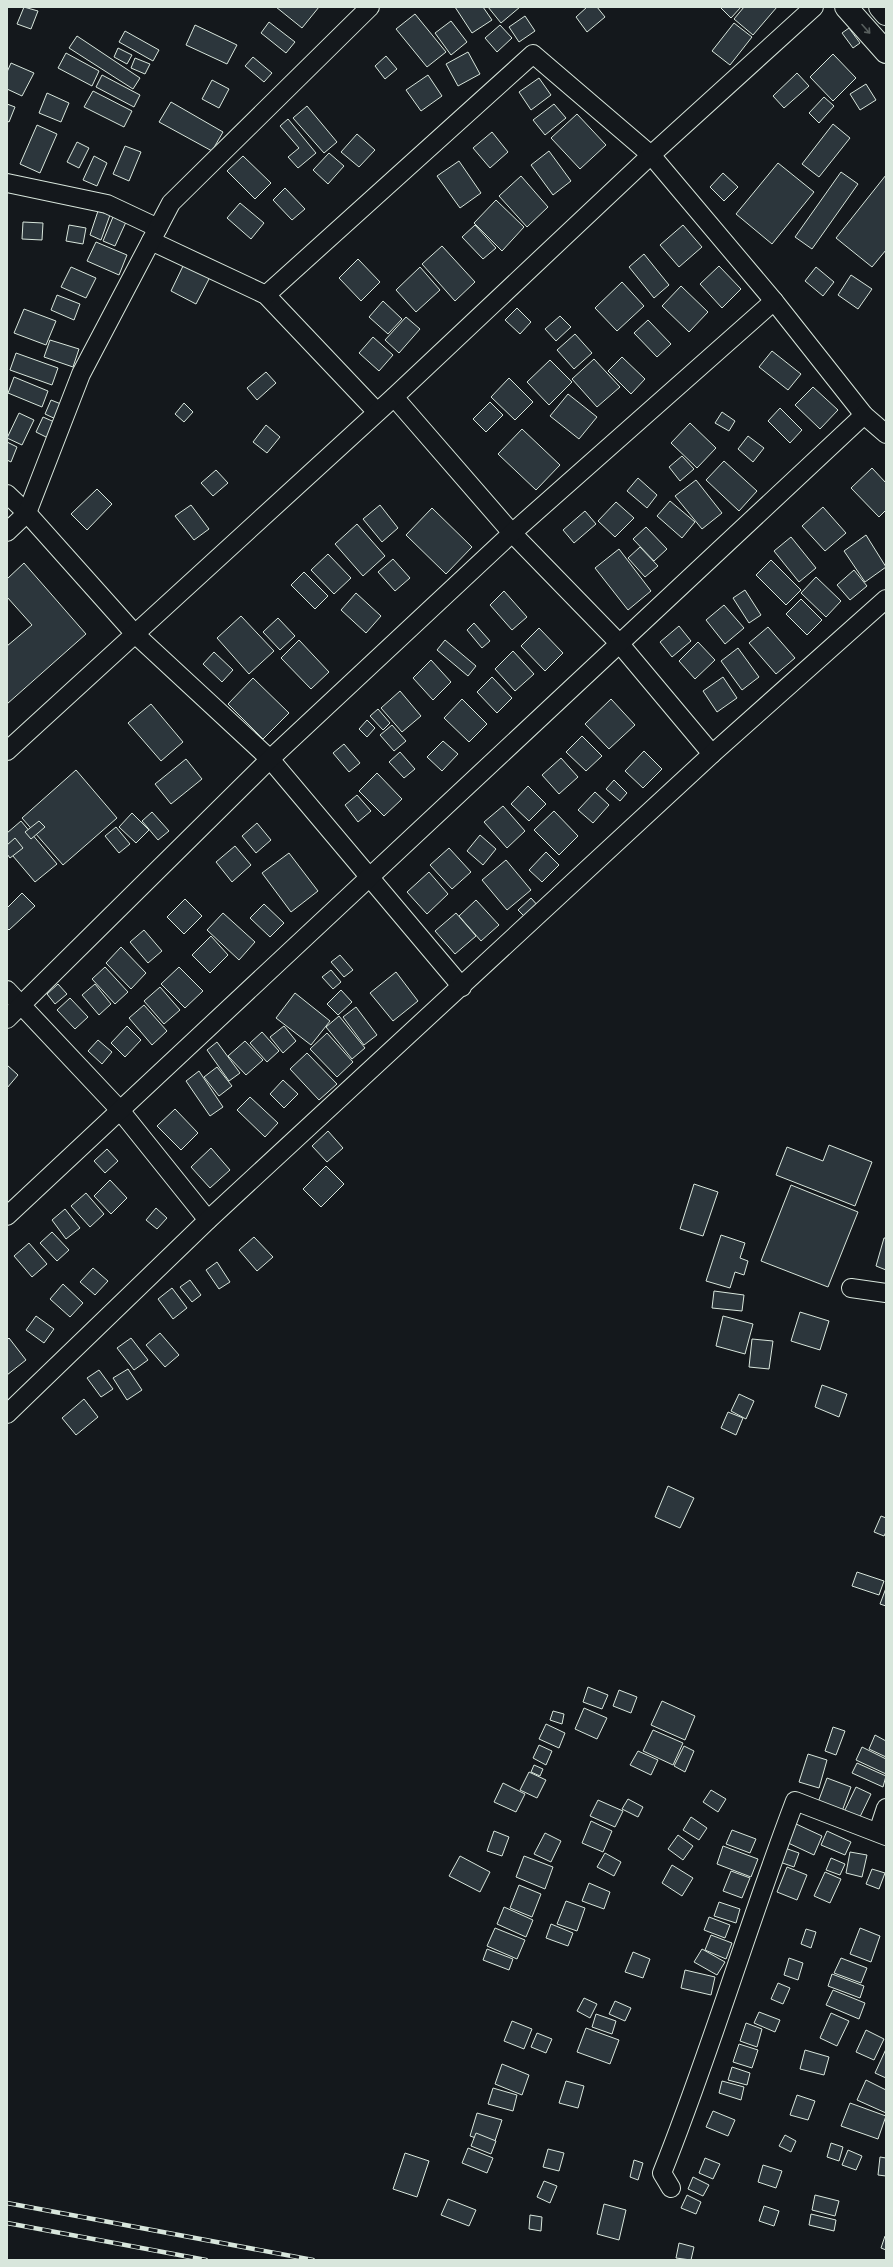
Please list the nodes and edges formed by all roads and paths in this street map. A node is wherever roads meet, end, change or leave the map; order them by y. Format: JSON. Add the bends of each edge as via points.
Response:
{"nodes":[{"id":1,"x":370,"y":7,"type":"edge"},
{"id":2,"x":814,"y":7,"type":"edge"},
{"id":3,"x":846,"y":7,"type":"edge"},
{"id":4,"x":880,"y":7,"type":"edge"},
{"id":5,"x":886,"y":14,"type":"edge"},
{"id":6,"x":886,"y":52,"type":"edge"},
{"id":7,"x":650,"y":155,"type":"junction"},
{"id":8,"x":7,"y":184,"type":"edge"},
{"id":9,"x":155,"y":234,"type":"junction"},
{"id":10,"x":266,"y":295,"type":"junction"},
{"id":11,"x":774,"y":301,"type":"junction"},
{"id":12,"x":394,"y":397,"type":"junction"},
{"id":13,"x":377,"y":412,"type":"junction"},
{"id":14,"x":864,"y":414,"type":"junction"},
{"id":15,"x":886,"y":434,"type":"edge"},
{"id":16,"x":7,"y":494,"type":"edge"},
{"id":17,"x":28,"y":513,"type":"junction"},
{"id":18,"x":7,"y":532,"type":"edge"},
{"id":19,"x":512,"y":533,"type":"junction"},
{"id":20,"x":886,"y":599,"type":"edge"},
{"id":21,"x":135,"y":634,"type":"junction"},
{"id":22,"x":619,"y":643,"type":"junction"},
{"id":23,"x":7,"y":751,"type":"edge"},
{"id":24,"x":712,"y":754,"type":"junction"},
{"id":25,"x":270,"y":759,"type":"junction"},
{"id":26,"x":370,"y":876,"type":"junction"},
{"id":27,"x":462,"y":987,"type":"junction"},
{"id":28,"x":7,"y":990,"type":"edge"},
{"id":29,"x":22,"y":1006,"type":"junction"},
{"id":30,"x":7,"y":1019,"type":"edge"},
{"id":31,"x":120,"y":1109,"type":"junction"},
{"id":32,"x":7,"y":1216,"type":"edge"},
{"id":33,"x":208,"y":1220,"type":"junction"},
{"id":34,"x":851,"y":1288,"type":"dead end"},
{"id":35,"x":886,"y":1293,"type":"edge"},
{"id":36,"x":7,"y":1414,"type":"edge"},
{"id":37,"x":886,"y":1808,"type":"edge"},
{"id":38,"x":882,"y":1834,"type":"edge"},
{"id":39,"x":671,"y":2188,"type":"dead end"}],
"edges":[{"from":1,"to":9,"type":"street","via":[[171,202]]},
{"from":2,"to":7,"type":"street"},
{"from":3,"to":6,"type":"highway","one_way":true},
{"from":4,"to":5,"type":"highway"},
{"from":7,"to":10,"type":"street","via":[[534,54]]},
{"from":7,"to":11,"type":"street"},
{"from":7,"to":12,"type":"street"},
{"from":8,"to":9,"type":"street","via":[[107,204]]},
{"from":9,"to":10,"type":"street"},
{"from":9,"to":17,"type":"street","via":[[81,374]]},
{"from":10,"to":13,"type":"street"},
{"from":11,"to":14,"type":"street"},
{"from":11,"to":19,"type":"street"},
{"from":12,"to":13,"type":"street"},
{"from":12,"to":19,"type":"street"},
{"from":13,"to":21,"type":"street"},
{"from":14,"to":15,"type":"street"},
{"from":14,"to":22,"type":"street"},
{"from":16,"to":17,"type":"street"},
{"from":17,"to":18,"type":"street"},
{"from":17,"to":21,"type":"street"},
{"from":19,"to":22,"type":"street"},
{"from":19,"to":25,"type":"street"},
{"from":20,"to":24,"type":"street"},
{"from":21,"to":23,"type":"street"},
{"from":21,"to":25,"type":"street"},
{"from":22,"to":24,"type":"street"},
{"from":22,"to":26,"type":"street"},
{"from":24,"to":27,"type":"street"},
{"from":25,"to":26,"type":"street"},
{"from":25,"to":29,"type":"street"},
{"from":26,"to":27,"type":"street"},
{"from":26,"to":31,"type":"street"},
{"from":27,"to":33,"type":"street"},
{"from":28,"to":29,"type":"street"},
{"from":29,"to":30,"type":"street"},
{"from":29,"to":31,"type":"street"},
{"from":31,"to":32,"type":"street"},
{"from":31,"to":33,"type":"street"},
{"from":33,"to":36,"type":"street"},
{"from":34,"to":35,"type":"street"},
{"from":37,"to":38,"type":"street"},
{"from":38,"to":39,"type":"street","via":[[795,1801],[662,2173]]}]}
